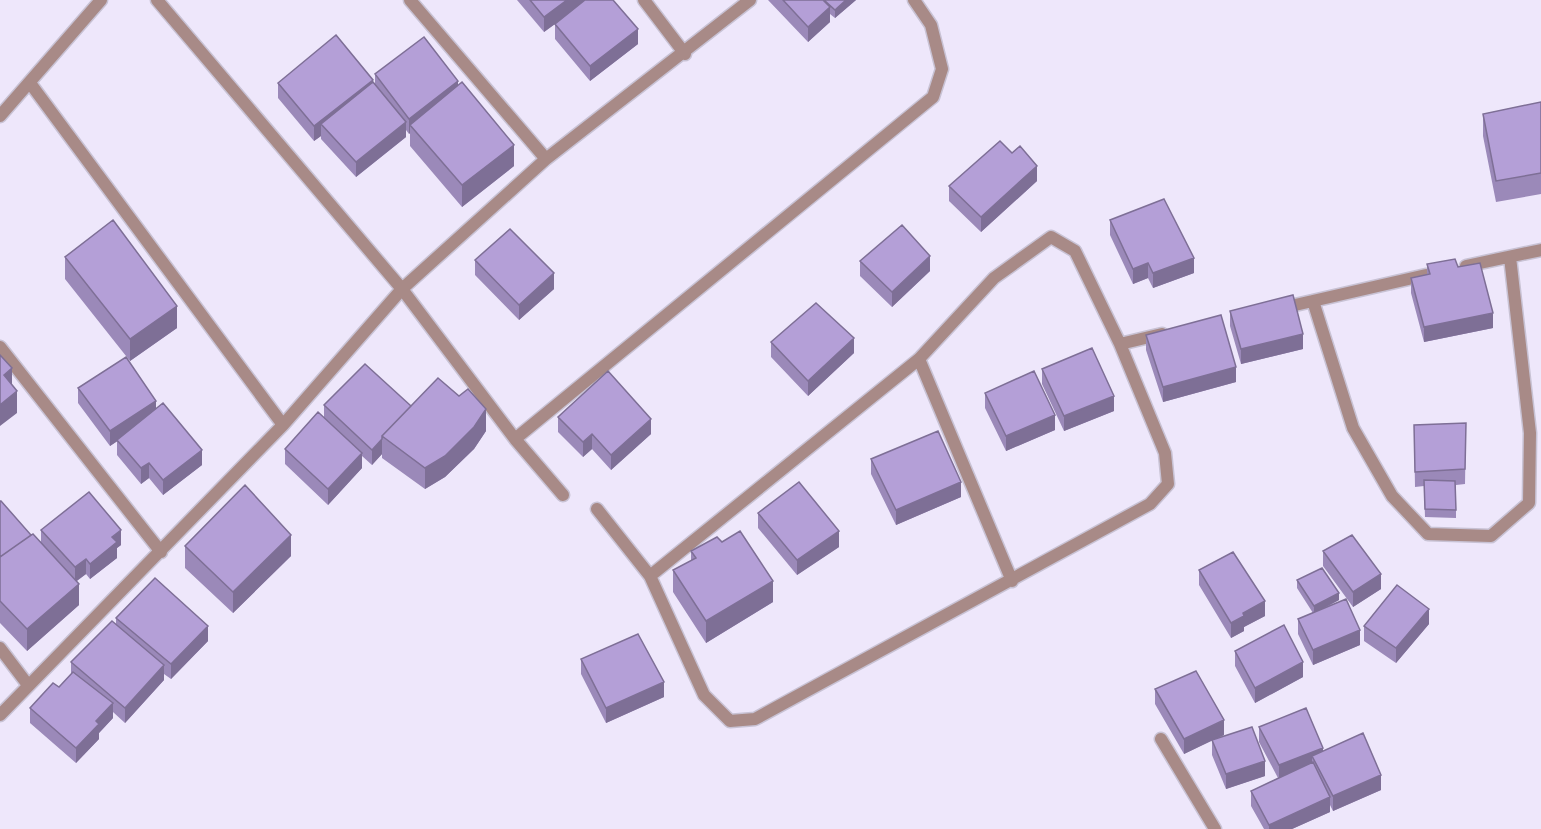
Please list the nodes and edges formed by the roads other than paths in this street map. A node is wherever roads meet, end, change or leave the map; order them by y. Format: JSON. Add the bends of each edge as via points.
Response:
{"nodes":[{"id":1,"x":101,"y":0,"type":"edge"},
{"id":2,"x":157,"y":0,"type":"edge"},
{"id":3,"x":410,"y":0,"type":"edge"},
{"id":4,"x":644,"y":0,"type":"edge"},
{"id":5,"x":750,"y":0,"type":"edge"},
{"id":6,"x":914,"y":0,"type":"edge"},
{"id":7,"x":685,"y":54,"type":"junction"},
{"id":8,"x":30,"y":82,"type":"junction"},
{"id":9,"x":0,"y":116,"type":"edge"},
{"id":10,"x":546,"y":159,"type":"junction"},
{"id":11,"x":1541,"y":250,"type":"edge"},
{"id":12,"x":1510,"y":256,"type":"junction"},
{"id":13,"x":402,"y":289,"type":"junction"},
{"id":14,"x":1313,"y":301,"type":"junction"},
{"id":15,"x":1267,"y":311,"type":"edge"},
{"id":16,"x":1177,"y":331,"type":"edge"},
{"id":17,"x":1120,"y":344,"type":"junction"},
{"id":18,"x":0,"y":347,"type":"edge"},
{"id":19,"x":919,"y":359,"type":"junction"},
{"id":20,"x":283,"y":425,"type":"junction"},
{"id":21,"x":515,"y":439,"type":"junction"},
{"id":22,"x":563,"y":495,"type":"dead end"},
{"id":23,"x":597,"y":509,"type":"dead end"},
{"id":24,"x":161,"y":552,"type":"junction"},
{"id":25,"x":650,"y":576,"type":"junction"},
{"id":26,"x":1012,"y":581,"type":"junction"},
{"id":27,"x":0,"y":648,"type":"edge"},
{"id":28,"x":28,"y":685,"type":"junction"},
{"id":29,"x":0,"y":715,"type":"edge"},
{"id":30,"x":1161,"y":739,"type":"dead end"},
{"id":31,"x":1215,"y":829,"type":"edge"}],
"edges":[{"from":1,"to":8,"type":"street"},
{"from":2,"to":13,"type":"street"},
{"from":3,"to":10,"type":"street"},
{"from":4,"to":7,"type":"street"},
{"from":5,"to":7,"type":"street"},
{"from":6,"to":21,"type":"street","via":[[931,25],[942,69],[933,98]]},
{"from":7,"to":10,"type":"street"},
{"from":8,"to":9,"type":"street"},
{"from":8,"to":20,"type":"street"},
{"from":10,"to":13,"type":"street"},
{"from":11,"to":12,"type":"street"},
{"from":12,"to":14,"type":"street"},
{"from":12,"to":14,"type":"street","via":[[1530,433],[1529,503],[1491,536],[1428,534],[1392,496],[1353,428]]},
{"from":13,"to":20,"type":"street"},
{"from":13,"to":21,"type":"street"},
{"from":14,"to":15,"type":"street"},
{"from":16,"to":17,"type":"street"},
{"from":17,"to":19,"type":"street","via":[[1075,251],[1051,237],[994,278]]},
{"from":17,"to":26,"type":"street","via":[[1165,453],[1168,484],[1150,504]]},
{"from":18,"to":24,"type":"street"},
{"from":19,"to":25,"type":"street"},
{"from":19,"to":26,"type":"street"},
{"from":20,"to":24,"type":"street"},
{"from":21,"to":22,"type":"street"},
{"from":23,"to":25,"type":"street"},
{"from":24,"to":28,"type":"street"},
{"from":25,"to":26,"type":"street","via":[[704,695],[730,721],[755,719]]},
{"from":27,"to":28,"type":"street"},
{"from":28,"to":29,"type":"street"},
{"from":30,"to":31,"type":"street"}]}
